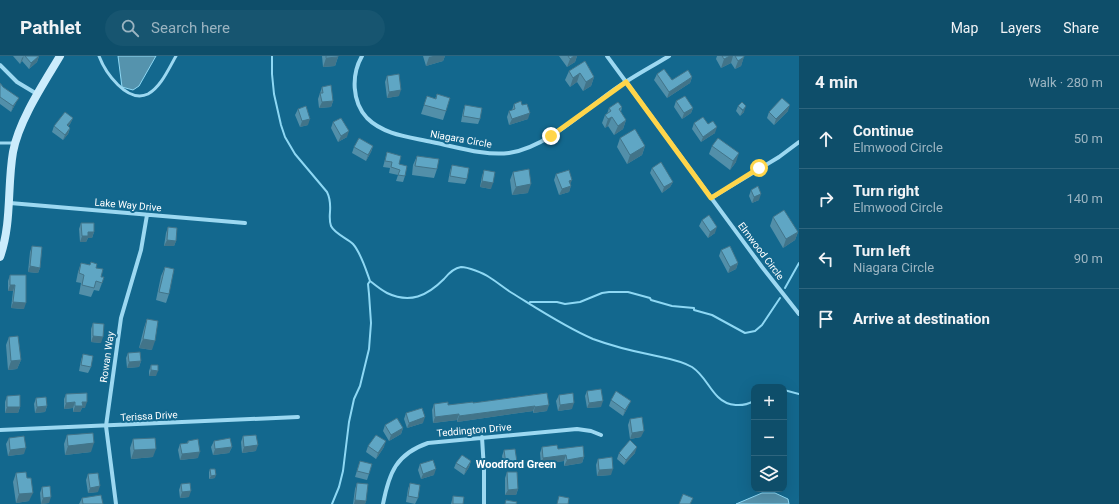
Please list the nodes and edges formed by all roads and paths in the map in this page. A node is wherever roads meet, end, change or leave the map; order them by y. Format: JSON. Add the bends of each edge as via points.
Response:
{"nodes":[{"id":1,"x":60,"y":56,"type":"edge"},
{"id":2,"x":98,"y":56,"type":"edge"},
{"id":3,"x":176,"y":56,"type":"edge"},
{"id":4,"x":362,"y":56,"type":"edge"},
{"id":5,"x":607,"y":56,"type":"edge"},
{"id":6,"x":669,"y":56,"type":"edge"},
{"id":7,"x":0,"y":65,"type":"edge"},
{"id":8,"x":626,"y":82,"type":"junction"},
{"id":9,"x":38,"y":94,"type":"junction"},
{"id":10,"x":799,"y":142,"type":"edge"},
{"id":11,"x":0,"y":143,"type":"edge"},
{"id":12,"x":15,"y":144,"type":"junction"},
{"id":13,"x":711,"y":198,"type":"junction"},
{"id":14,"x":10,"y":203,"type":"junction"},
{"id":15,"x":147,"y":215,"type":"junction"},
{"id":16,"x":245,"y":223,"type":"dead end"},
{"id":17,"x":0,"y":257,"type":"edge"},
{"id":18,"x":799,"y":314,"type":"edge"},
{"id":19,"x":298,"y":417,"type":"dead end"},
{"id":20,"x":106,"y":426,"type":"junction"},
{"id":21,"x":0,"y":430,"type":"edge"},
{"id":22,"x":601,"y":435,"type":"dead end"},
{"id":23,"x":482,"y":437,"type":"junction"},
{"id":24,"x":116,"y":504,"type":"edge"},
{"id":25,"x":383,"y":504,"type":"edge"},
{"id":26,"x":484,"y":504,"type":"edge"}],
"edges":[{"from":1,"to":9,"type":"street"},
{"from":2,"to":3,"type":"lane","via":[[118,84],[127,93],[138,96],[155,89]]},
{"from":4,"to":8,"type":"street","name":"Niagara Circle","via":[[355,73],[356,97],[364,114],[375,125],[404,136],[488,153],[512,152],[537,144]]},
{"from":5,"to":8,"type":"street","name":"Elmwood Circle"},
{"from":6,"to":8,"type":"street","name":"Niagara Circle"},
{"from":7,"to":9,"type":"street","via":[[17,82]]},
{"from":8,"to":13,"type":"street","name":"Elmwood Circle"},
{"from":9,"to":12,"type":"street"},
{"from":10,"to":13,"type":"street"},
{"from":11,"to":12,"type":"lane"},
{"from":12,"to":14,"type":"street"},
{"from":13,"to":18,"type":"street","name":"Elmwood Circle"},
{"from":14,"to":15,"type":"street","name":"Lake Way Drive"},
{"from":14,"to":17,"type":"street"},
{"from":15,"to":16,"type":"street","name":"Lake Way Drive"},
{"from":15,"to":20,"type":"street","name":"Rowan Way","via":[[141,250],[121,318]]},
{"from":19,"to":20,"type":"street","name":"Terissa Drive"},
{"from":20,"to":21,"type":"street","name":"Terissa Drive"},
{"from":20,"to":24,"type":"street","name":"Rowan Way"},
{"from":22,"to":23,"type":"street","name":"Teddington Drive","via":[[577,429]]},
{"from":23,"to":25,"type":"street","name":"Teddington Drive","via":[[428,443],[409,452],[392,471]]},
{"from":23,"to":26,"type":"street"}]}
